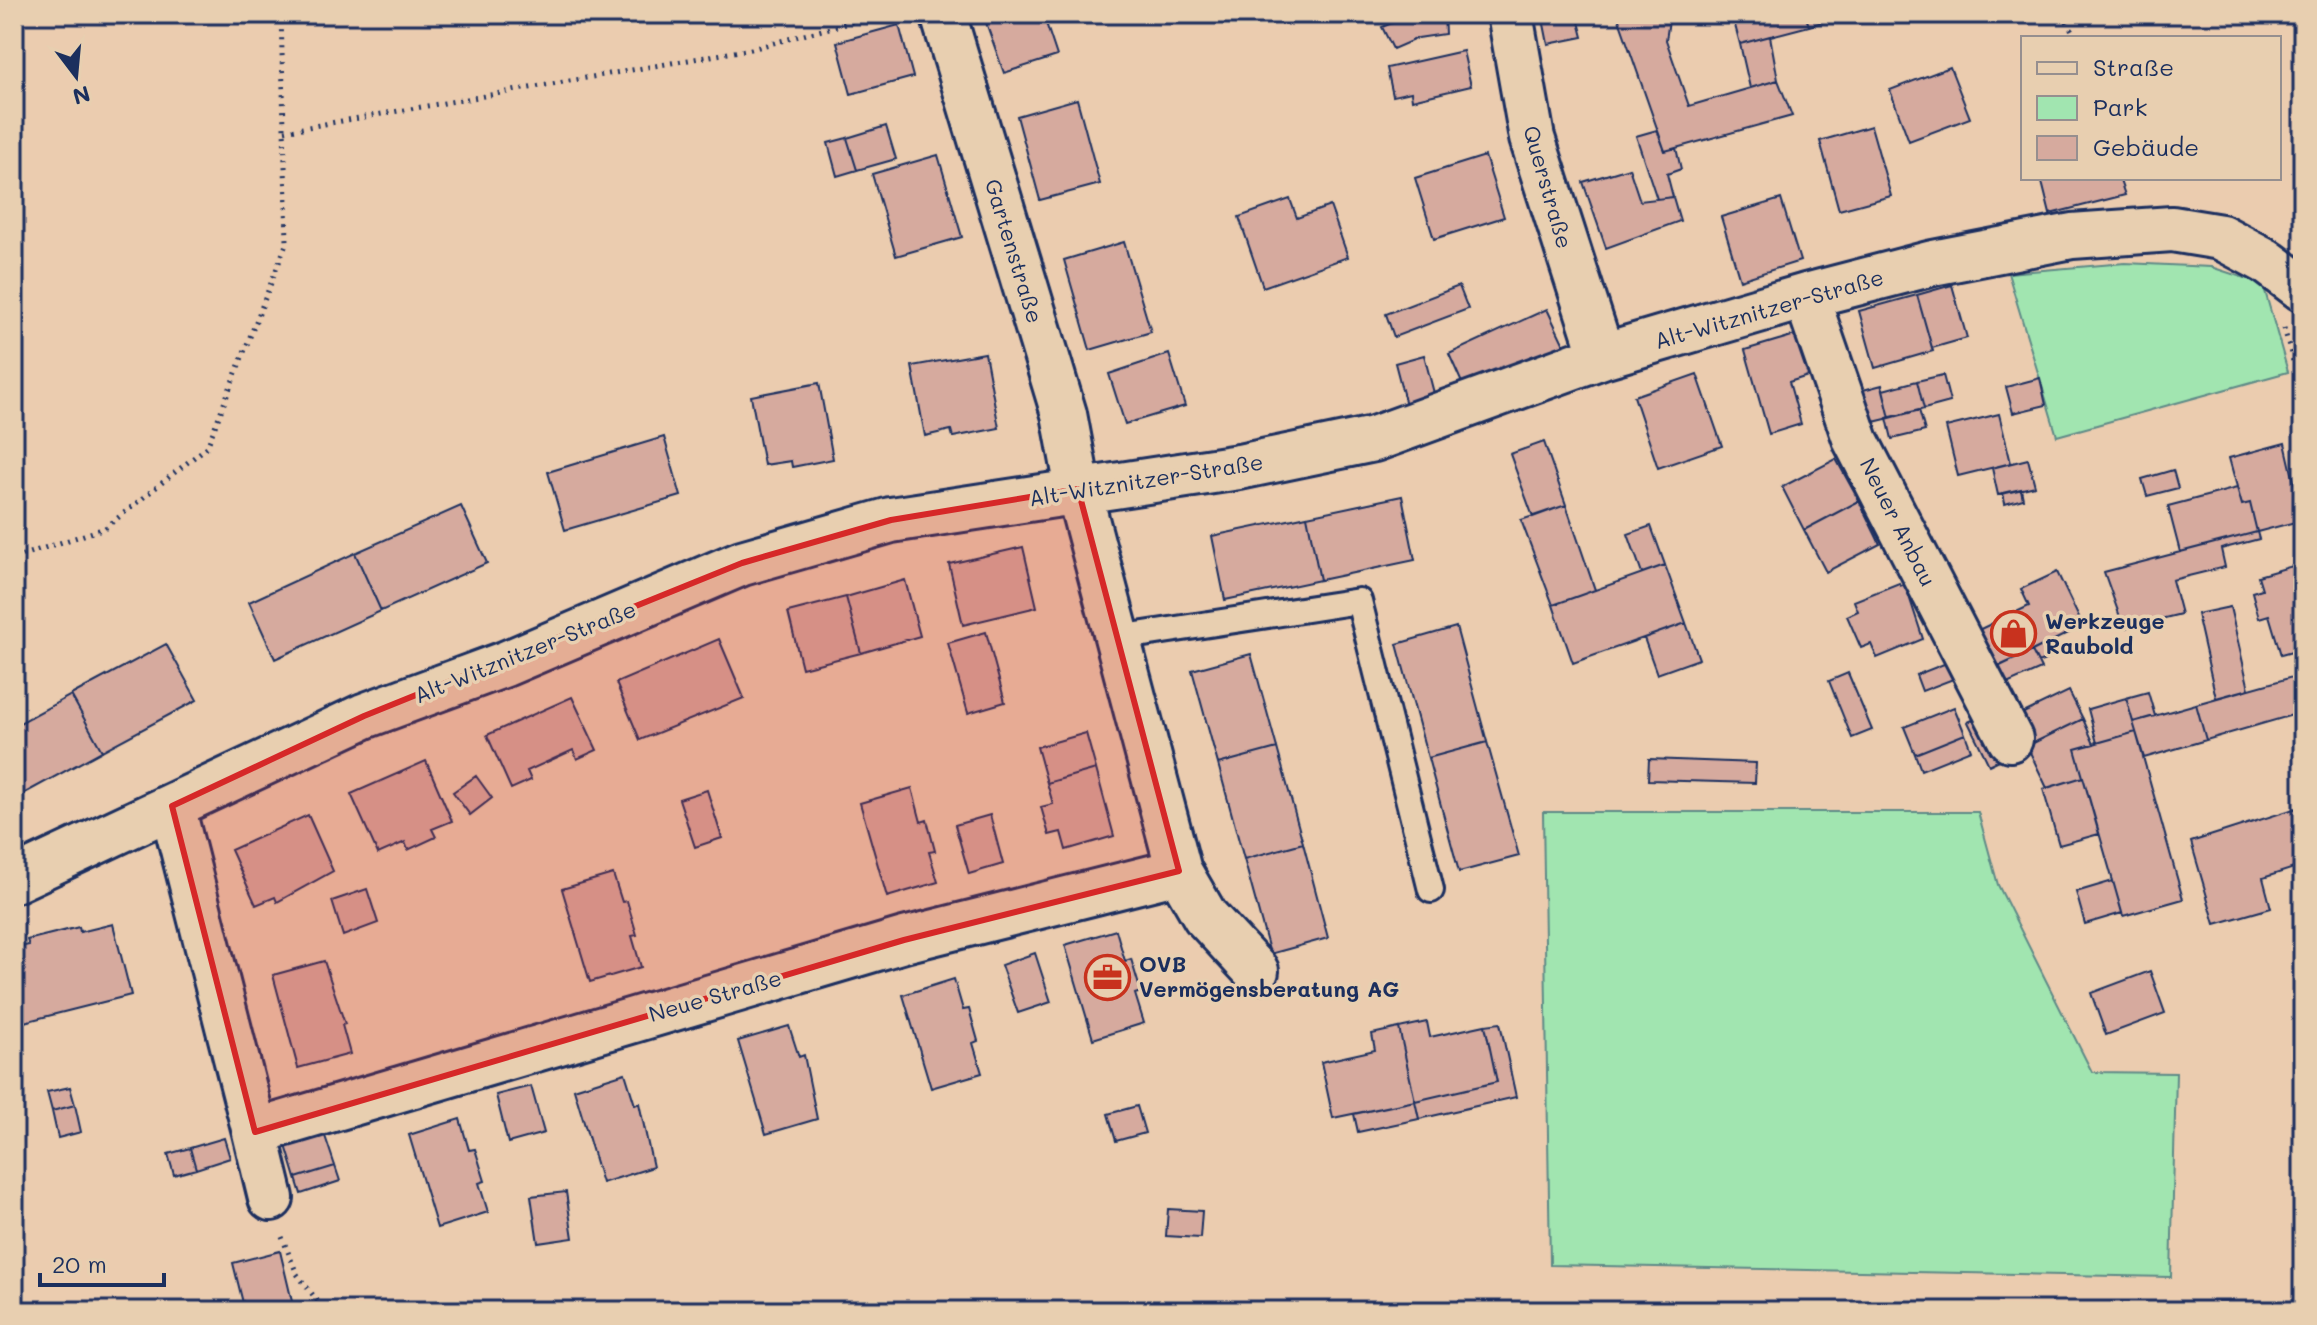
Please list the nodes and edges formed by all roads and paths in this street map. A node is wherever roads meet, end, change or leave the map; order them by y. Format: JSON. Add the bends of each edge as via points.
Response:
{"nodes":[{"id":1,"x":281,"y":14,"type":"edge"},
{"id":2,"x":882,"y":14,"type":"edge"},
{"id":3,"x":943,"y":14,"type":"edge"},
{"id":4,"x":1510,"y":14,"type":"edge"},
{"id":5,"x":2063,"y":14,"type":"edge"},
{"id":6,"x":2075,"y":36,"type":"edge"},
{"id":7,"x":285,"y":131,"type":"junction"},
{"id":8,"x":2303,"y":289,"type":"edge"},
{"id":9,"x":1806,"y":296,"type":"junction"},
{"id":10,"x":1602,"y":356,"type":"junction"},
{"id":11,"x":1078,"y":489,"type":"junction"},
{"id":12,"x":14,"y":558,"type":"edge"},
{"id":13,"x":1118,"y":638,"type":"junction"},
{"id":14,"x":2010,"y":739,"type":"dead end"},
{"id":15,"x":172,"y":806,"type":"junction"},
{"id":16,"x":1179,"y":871,"type":"junction"},
{"id":17,"x":14,"y":880,"type":"edge"},
{"id":18,"x":1431,"y":890,"type":"dead end"},
{"id":19,"x":1256,"y":971,"type":"dead end"},
{"id":20,"x":255,"y":1132,"type":"junction"},
{"id":21,"x":271,"y":1198,"type":"joint"},
{"id":22,"x":325,"y":1311,"type":"edge"}],
"edges":[{"from":1,"to":7,"type":"path"},
{"from":2,"to":7,"type":"path","via":[[751,49]]},
{"from":3,"to":11,"type":"street","name":"Gartenstraße","via":[[1064,414]]},
{"from":4,"to":10,"type":"street","name":"Querstraße","via":[[1532,138]]},
{"from":5,"to":6,"type":"path"},
{"from":7,"to":12,"type":"path","via":[[287,242],[207,447],[105,528]]},
{"from":8,"to":9,"type":"street","name":"Alt-Witznitzer-Straße","via":[[2221,237],[2172,229],[2072,236],[1933,263]]},
{"from":9,"to":10,"type":"street","name":"Alt-Witznitzer-Straße"},
{"from":9,"to":14,"type":"street","name":"Neuer Anbau","via":[[1856,441]]},
{"from":10,"to":11,"type":"street","name":"Alt-Witznitzer-Straße","via":[[1374,439],[1239,467]]},
{"from":11,"to":13,"type":"street"},
{"from":11,"to":15,"type":"street","name":"Alt-Witznitzer-Straße","via":[[891,520],[742,563],[505,664],[364,716]]},
{"from":13,"to":16,"type":"street"},
{"from":13,"to":18,"type":"lane","via":[[1359,601]]},
{"from":15,"to":17,"type":"street","name":"Alt-Witznitzer-Straße"},
{"from":15,"to":20,"type":"street"},
{"from":16,"to":19,"type":"street","via":[[1205,916]]},
{"from":16,"to":20,"type":"street","name":"Neue Straße","via":[[904,940]]},
{"from":20,"to":21,"type":"street"},
{"from":21,"to":22,"type":"path","via":[[297,1274]]}]}
